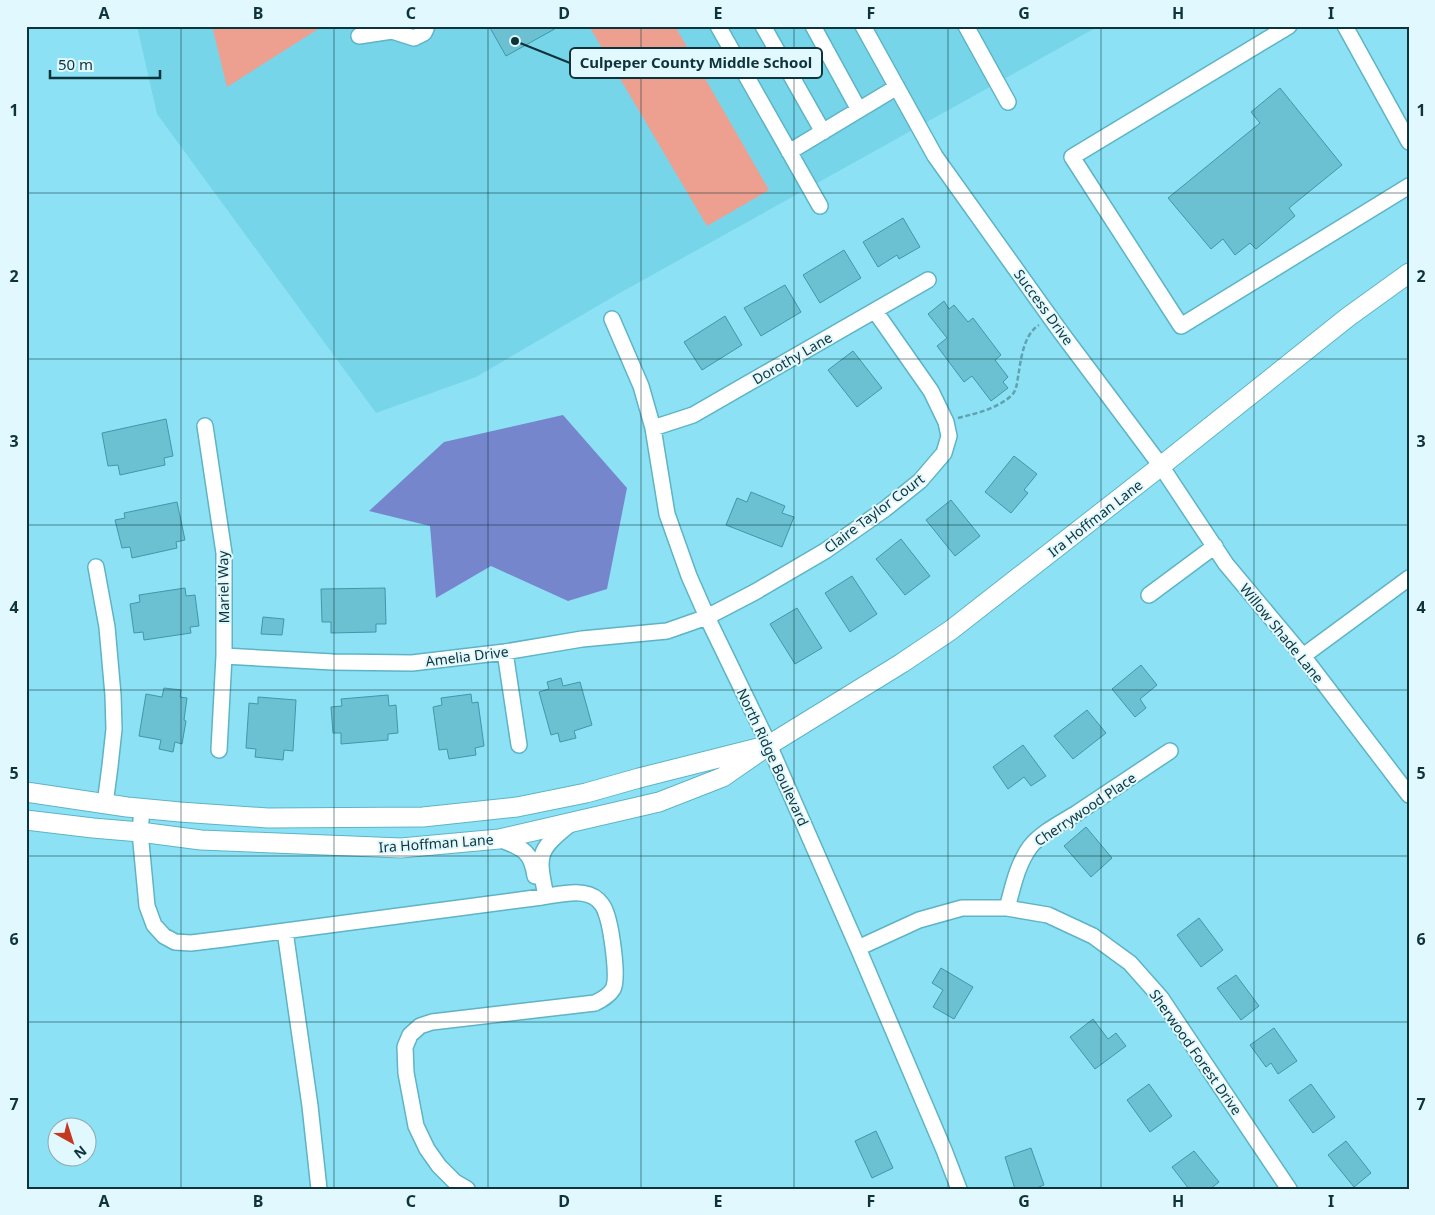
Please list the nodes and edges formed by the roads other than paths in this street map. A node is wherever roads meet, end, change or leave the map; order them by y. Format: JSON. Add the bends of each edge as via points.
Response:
{"nodes":[{"id":1,"x":375,"y":26,"type":"edge"},
{"id":2,"x":424,"y":26,"type":"edge"},
{"id":3,"x":718,"y":26,"type":"edge"},
{"id":4,"x":763,"y":26,"type":"edge"},
{"id":5,"x":813,"y":26,"type":"edge"},
{"id":6,"x":864,"y":26,"type":"edge"},
{"id":7,"x":966,"y":26,"type":"edge"},
{"id":8,"x":1289,"y":26,"type":"edge"},
{"id":9,"x":1345,"y":26,"type":"edge"},
{"id":10,"x":897,"y":88,"type":"junction"},
{"id":11,"x":1008,"y":102,"type":"dead end"},
{"id":12,"x":859,"y":110,"type":"junction"},
{"id":13,"x":823,"y":132,"type":"junction"},
{"id":14,"x":1409,"y":142,"type":"edge"},
{"id":15,"x":789,"y":152,"type":"junction"},
{"id":16,"x":1409,"y":186,"type":"edge"},
{"id":17,"x":820,"y":206,"type":"dead end"},
{"id":18,"x":1409,"y":273,"type":"edge"},
{"id":19,"x":928,"y":280,"type":"dead end"},
{"id":20,"x":875,"y":311,"type":"junction"},
{"id":21,"x":612,"y":318,"type":"dead end"},
{"id":22,"x":205,"y":426,"type":"dead end"},
{"id":23,"x":653,"y":428,"type":"junction"},
{"id":24,"x":1161,"y":466,"type":"junction"},
{"id":25,"x":1215,"y":546,"type":"junction"},
{"id":26,"x":96,"y":567,"type":"dead end"},
{"id":27,"x":1409,"y":578,"type":"edge"},
{"id":28,"x":1149,"y":595,"type":"dead end"},
{"id":29,"x":707,"y":617,"type":"junction"},
{"id":30,"x":505,"y":652,"type":"junction"},
{"id":31,"x":224,"y":656,"type":"junction"},
{"id":32,"x":1303,"y":656,"type":"junction"},
{"id":33,"x":519,"y":745,"type":"dead end"},
{"id":34,"x":769,"y":745,"type":"junction"},
{"id":35,"x":219,"y":750,"type":"dead end"},
{"id":36,"x":1170,"y":751,"type":"dead end"},
{"id":37,"x":26,"y":792,"type":"edge"},
{"id":38,"x":1409,"y":796,"type":"edge"},
{"id":39,"x":105,"y":804,"type":"junction"},
{"id":40,"x":142,"y":809,"type":"junction"},
{"id":41,"x":26,"y":820,"type":"edge"},
{"id":42,"x":570,"y":822,"type":"junction"},
{"id":43,"x":140,"y":832,"type":"junction"},
{"id":44,"x":499,"y":839,"type":"junction"},
{"id":45,"x":542,"y":897,"type":"junction"},
{"id":46,"x":1007,"y":908,"type":"junction"},
{"id":47,"x":285,"y":931,"type":"junction"},
{"id":48,"x":858,"y":948,"type":"junction"},
{"id":49,"x":319,"y":1189,"type":"edge"},
{"id":50,"x":467,"y":1189,"type":"edge"},
{"id":51,"x":959,"y":1189,"type":"edge"},
{"id":52,"x":1289,"y":1189,"type":"edge"}],
"edges":[{"from":1,"to":2,"type":"street","via":[[359,36],[392,31],[414,38],[424,33]]},
{"from":3,"to":15,"type":"street"},
{"from":4,"to":13,"type":"street"},
{"from":5,"to":12,"type":"street"},
{"from":6,"to":10,"type":"street","name":"Success Drive"},
{"from":7,"to":11,"type":"street"},
{"from":8,"to":16,"type":"street","via":[[1072,158],[1181,326]]},
{"from":9,"to":14,"type":"street"},
{"from":10,"to":12,"type":"street"},
{"from":10,"to":24,"type":"street","name":"Success Drive","via":[[935,156]]},
{"from":12,"to":13,"type":"street"},
{"from":13,"to":15,"type":"street"},
{"from":15,"to":17,"type":"street"},
{"from":18,"to":24,"type":"main road","name":"Ira Hoffman Lane"},
{"from":19,"to":20,"type":"street","name":"Dorothy Lane"},
{"from":20,"to":23,"type":"street","name":"Dorothy Lane","via":[[693,415]]},
{"from":20,"to":29,"type":"street","name":"Claire Taylor Court","via":[[931,392],[946,422],[949,436],[944,453],[920,481],[825,552]]},
{"from":21,"to":23,"type":"street","name":"North Ridge Boulevard","via":[[641,386]]},
{"from":22,"to":31,"type":"street","name":"Mariel Way","via":[[224,553]]},
{"from":23,"to":29,"type":"street","name":"North Ridge Boulevard","via":[[667,514]]},
{"from":24,"to":25,"type":"street","name":"Willow Shade Lane"},
{"from":24,"to":34,"type":"main road","name":"Ira Hoffman Lane","via":[[951,630]]},
{"from":25,"to":28,"type":"street"},
{"from":25,"to":32,"type":"street","name":"Willow Shade Lane","via":[[1226,564]]},
{"from":26,"to":39,"type":"street","via":[[114,694],[113,738]]},
{"from":27,"to":32,"type":"street"},
{"from":29,"to":30,"type":"street","name":"Amelia Drive","via":[[667,631],[582,639]]},
{"from":29,"to":34,"type":"street","name":"North Ridge Boulevard"},
{"from":30,"to":31,"type":"street","name":"Amelia Drive","via":[[412,663]]},
{"from":30,"to":33,"type":"street"},
{"from":31,"to":35,"type":"street","name":"Mariel Way"},
{"from":32,"to":38,"type":"street","name":"Willow Shade Lane"},
{"from":34,"to":40,"type":"main road","name":"Ira Hoffman Lane","via":[[586,793],[517,807],[422,817],[268,818]]},
{"from":34,"to":42,"type":"main road","name":"Ira Hoffman Lane","via":[[723,777],[659,802]]},
{"from":34,"to":48,"type":"street","name":"North Ridge Boulevard"},
{"from":36,"to":46,"type":"street","name":"Cherrywood Place","via":[[1032,844],[1018,870]]},
{"from":37,"to":39,"type":"main road","name":"Ira Hoffman Lane"},
{"from":39,"to":40,"type":"main road","name":"Ira Hoffman Lane"},
{"from":40,"to":43,"type":"street"},
{"from":41,"to":43,"type":"main road","name":"Ira Hoffman Lane"},
{"from":42,"to":44,"type":"main road","name":"Ira Hoffman Lane"},
{"from":42,"to":45,"type":"street","via":[[544,848],[541,859]]},
{"from":43,"to":44,"type":"main road","name":"Ira Hoffman Lane","via":[[201,840],[401,848]]},
{"from":43,"to":47,"type":"street","via":[[148,906],[154,925],[164,936],[175,942],[191,943]]},
{"from":44,"to":45,"type":"street","via":[[525,851],[531,858]]},
{"from":45,"to":47,"type":"street"},
{"from":45,"to":50,"type":"street","via":[[588,894],[598,899],[606,911],[616,976],[613,989],[606,997],[595,1003],[432,1022],[420,1026],[405,1047],[406,1073],[416,1126],[439,1166]]},
{"from":46,"to":48,"type":"street","name":"Sherwood Forest Drive","via":[[962,908],[919,920]]},
{"from":46,"to":52,"type":"street","name":"Sherwood Forest Drive","via":[[1048,915],[1093,936],[1130,963],[1161,998]]},
{"from":47,"to":49,"type":"street"},
{"from":48,"to":51,"type":"street","name":"North Ridge Boulevard"}]}
